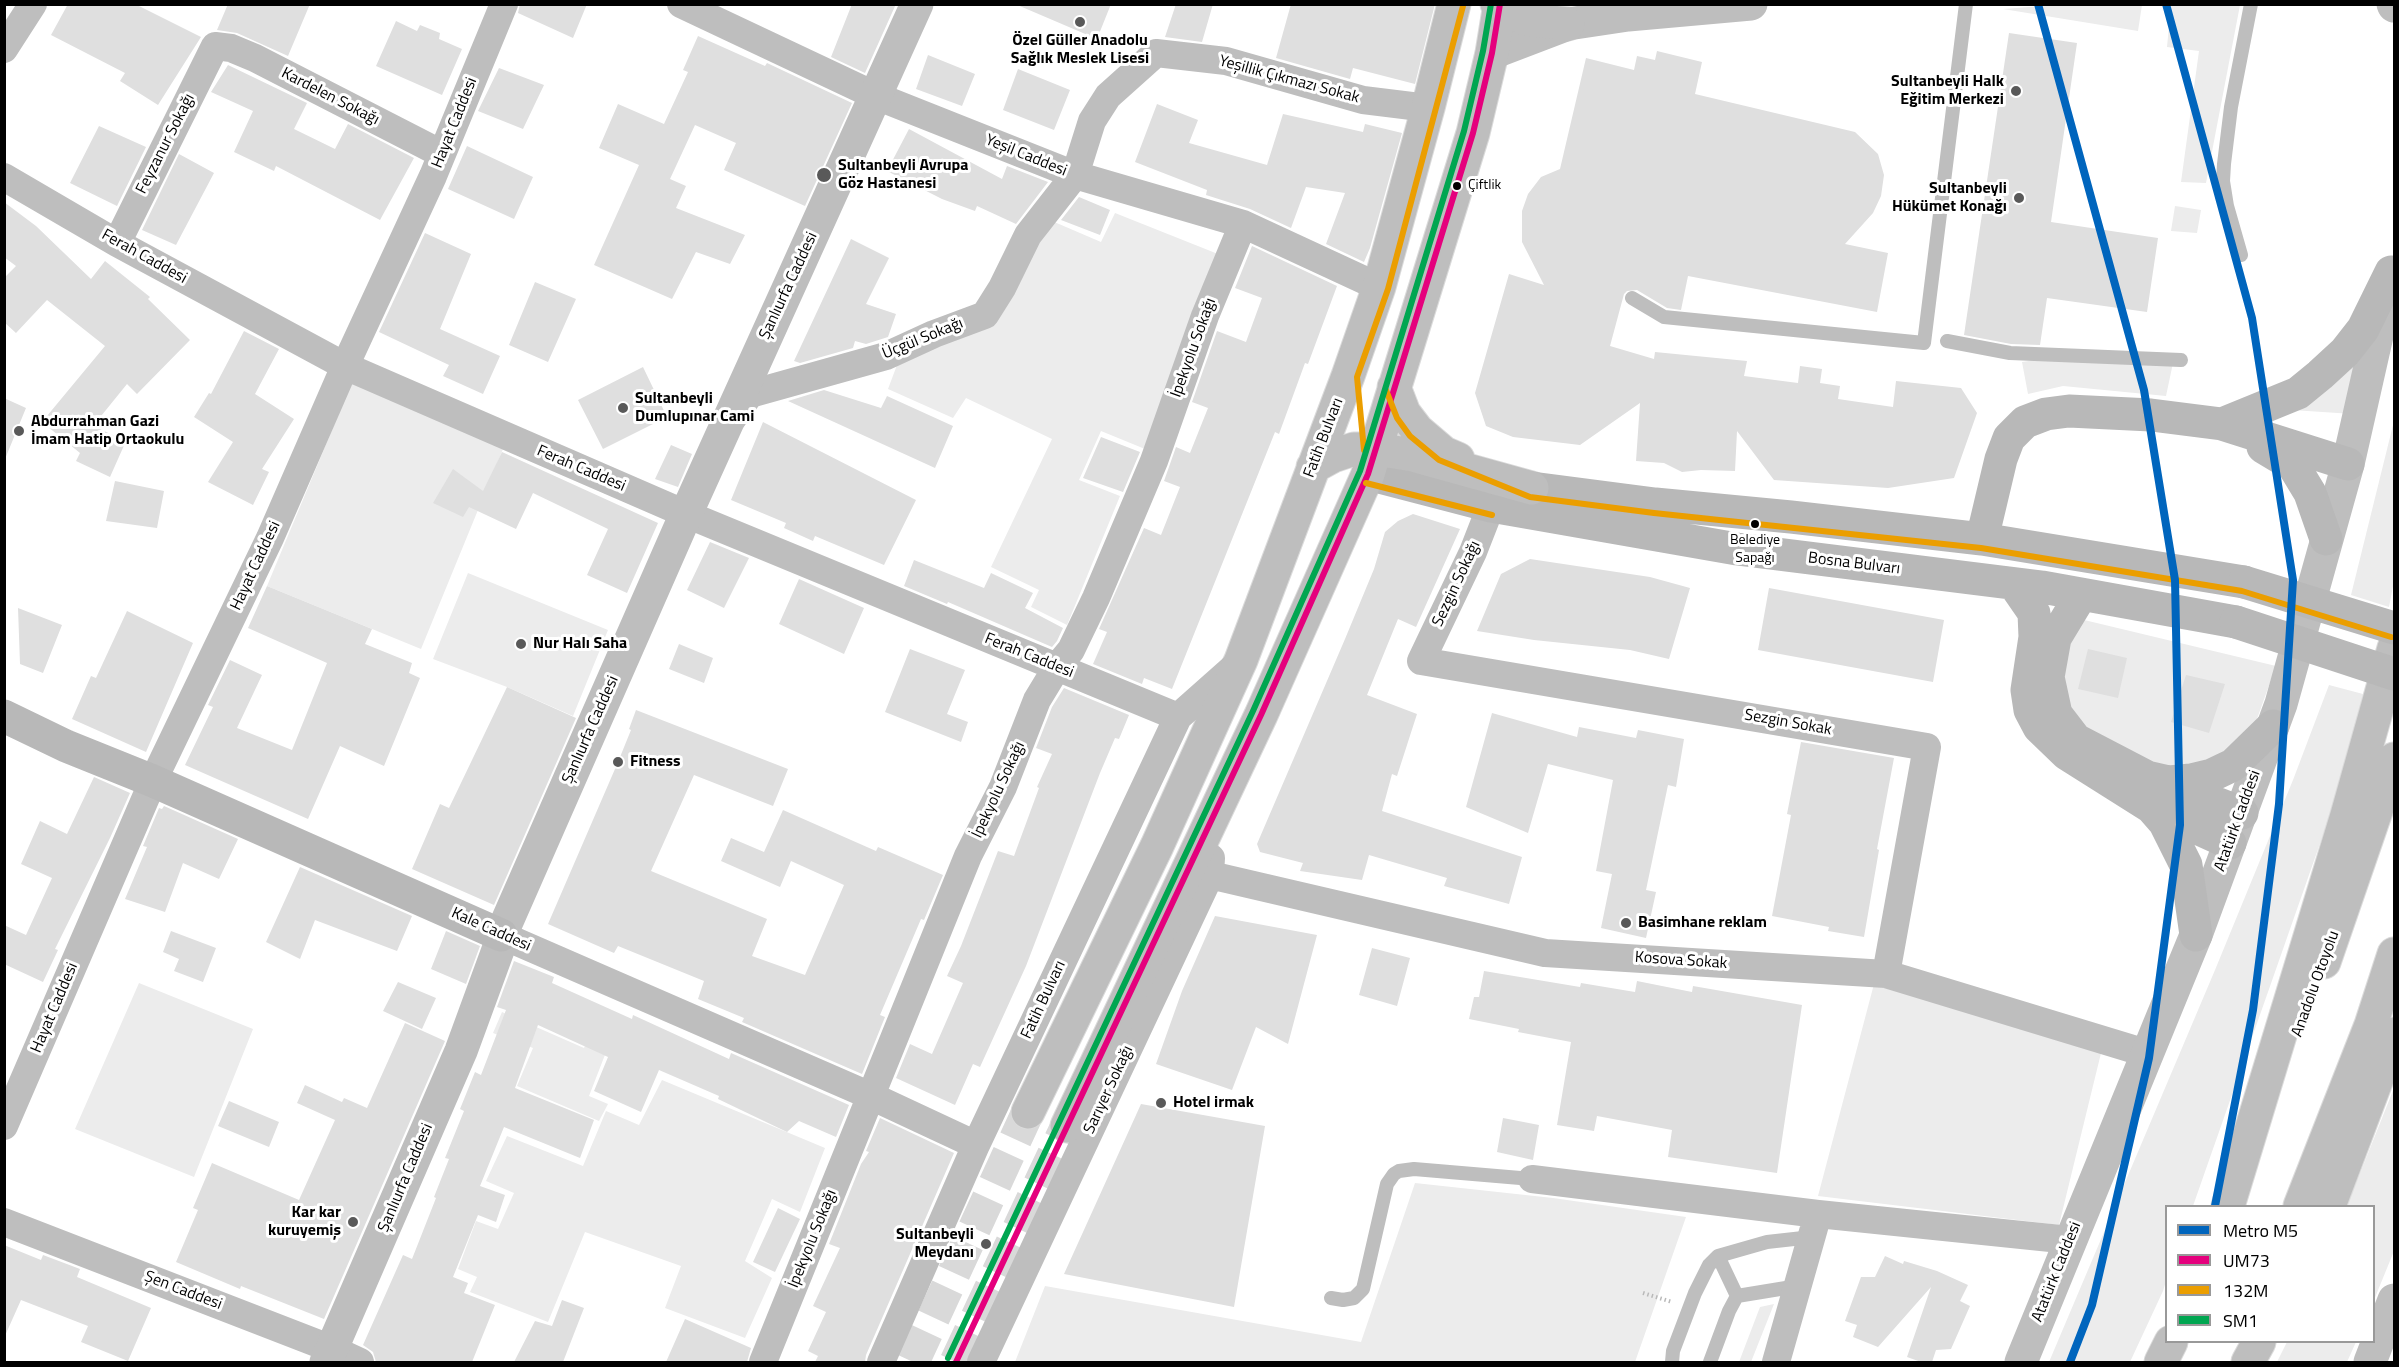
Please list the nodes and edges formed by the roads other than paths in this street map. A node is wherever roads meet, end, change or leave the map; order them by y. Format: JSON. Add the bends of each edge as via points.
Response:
{"nodes":[{"id":1,"x":33,"y":4,"type":"edge"},
{"id":2,"x":504,"y":4,"type":"edge"},
{"id":3,"x":681,"y":4,"type":"edge"},
{"id":4,"x":917,"y":4,"type":"edge"},
{"id":5,"x":1454,"y":4,"type":"edge"},
{"id":6,"x":1751,"y":4,"type":"edge"},
{"id":7,"x":1966,"y":4,"type":"edge"},
{"id":8,"x":2251,"y":4,"type":"edge"},
{"id":9,"x":1499,"y":5,"type":"edge"},
{"id":10,"x":1648,"y":9,"type":"edge"},
{"id":11,"x":1568,"y":24,"type":"junction"},
{"id":12,"x":215,"y":46,"type":"joint"},
{"id":13,"x":4,"y":49,"type":"edge"},
{"id":14,"x":1492,"y":53,"type":"junction"},
{"id":15,"x":876,"y":96,"type":"junction"},
{"id":16,"x":1428,"y":108,"type":"junction"},
{"id":17,"x":442,"y":154,"type":"junction"},
{"id":18,"x":1075,"y":175,"type":"junction"},
{"id":19,"x":4,"y":177,"type":"edge"},
{"id":20,"x":1243,"y":224,"type":"junction"},
{"id":21,"x":117,"y":243,"type":"junction"},
{"id":22,"x":2241,"y":255,"type":"dead end"},
{"id":23,"x":2393,"y":265,"type":"edge"},
{"id":24,"x":1380,"y":287,"type":"junction"},
{"id":25,"x":1632,"y":298,"type":"dead end"},
{"id":26,"x":1947,"y":340,"type":"dead end"},
{"id":27,"x":2394,"y":342,"type":"edge"},
{"id":28,"x":2181,"y":360,"type":"dead end"},
{"id":29,"x":345,"y":366,"type":"junction"},
{"id":30,"x":1348,"y":376,"type":"junction"},
{"id":31,"x":1394,"y":387,"type":"junction"},
{"id":32,"x":2222,"y":424,"type":"junction"},
{"id":33,"x":720,"y":437,"type":"junction"},
{"id":34,"x":1366,"y":457,"type":"junction"},
{"id":35,"x":2348,"y":464,"type":"junction"},
{"id":36,"x":1313,"y":467,"type":"junction"},
{"id":37,"x":1532,"y":488,"type":"junction"},
{"id":38,"x":1491,"y":506,"type":"junction"},
{"id":39,"x":686,"y":514,"type":"junction"},
{"id":40,"x":1982,"y":539,"type":"junction"},
{"id":41,"x":2326,"y":539,"type":"junction"},
{"id":42,"x":2014,"y":584,"type":"junction"},
{"id":43,"x":2081,"y":595,"type":"junction"},
{"id":44,"x":2394,"y":628,"type":"edge"},
{"id":45,"x":2394,"y":648,"type":"edge"},
{"id":46,"x":1241,"y":660,"type":"junction"},
{"id":47,"x":1421,"y":661,"type":"joint"},
{"id":48,"x":1057,"y":667,"type":"junction"},
{"id":49,"x":2394,"y":674,"type":"edge"},
{"id":50,"x":4,"y":716,"type":"edge"},
{"id":51,"x":1178,"y":717,"type":"junction"},
{"id":52,"x":2273,"y":726,"type":"junction"},
{"id":53,"x":2394,"y":759,"type":"edge"},
{"id":54,"x":153,"y":781,"type":"junction"},
{"id":55,"x":2149,"y":792,"type":"junction"},
{"id":56,"x":1214,"y":811,"type":"junction"},
{"id":57,"x":2236,"y":828,"type":"junction"},
{"id":58,"x":1210,"y":875,"type":"junction"},
{"id":59,"x":501,"y":935,"type":"junction"},
{"id":60,"x":2196,"y":935,"type":"junction"},
{"id":61,"x":2394,"y":954,"type":"edge"},
{"id":62,"x":1886,"y":974,"type":"junction"},
{"id":63,"x":2394,"y":1034,"type":"edge"},
{"id":64,"x":2149,"y":1054,"type":"junction"},
{"id":65,"x":872,"y":1096,"type":"junction"},
{"id":66,"x":1028,"y":1112,"type":"tunnel mouth"},
{"id":67,"x":4,"y":1126,"type":"edge"},
{"id":68,"x":1066,"y":1126,"type":"tunnel mouth"},
{"id":69,"x":976,"y":1145,"type":"junction"},
{"id":70,"x":1532,"y":1179,"type":"joint"},
{"id":71,"x":2229,"y":1205,"type":"edge"},
{"id":72,"x":2229,"y":1205,"type":"edge"},
{"id":73,"x":2300,"y":1205,"type":"edge"},
{"id":74,"x":2329,"y":1205,"type":"edge"},
{"id":75,"x":4,"y":1222,"type":"edge"},
{"id":76,"x":1815,"y":1226,"type":"junction"},
{"id":77,"x":2070,"y":1240,"type":"junction"},
{"id":78,"x":1718,"y":1256,"type":"junction"},
{"id":79,"x":1798,"y":1286,"type":"junction"},
{"id":80,"x":1737,"y":1296,"type":"junction"},
{"id":81,"x":1331,"y":1298,"type":"dead end"},
{"id":82,"x":2394,"y":1300,"type":"edge"},
{"id":83,"x":2170,"y":1343,"type":"edge"},
{"id":84,"x":2238,"y":1343,"type":"edge"},
{"id":85,"x":2258,"y":1343,"type":"edge"},
{"id":86,"x":339,"y":1358,"type":"edge"},
{"id":87,"x":763,"y":1362,"type":"edge"},
{"id":88,"x":881,"y":1362,"type":"edge"},
{"id":89,"x":981,"y":1362,"type":"edge"},
{"id":90,"x":1672,"y":1362,"type":"edge"},
{"id":91,"x":1710,"y":1362,"type":"edge"},
{"id":92,"x":1776,"y":1362,"type":"edge"},
{"id":93,"x":2021,"y":1362,"type":"edge"},
{"id":94,"x":2161,"y":1362,"type":"edge"},
{"id":95,"x":2229,"y":1362,"type":"edge"},
{"id":96,"x":2248,"y":1362,"type":"edge"},
{"id":97,"x":2370,"y":1362,"type":"edge"}],
"edges":[{"from":1,"to":13,"type":"street"},
{"from":2,"to":17,"type":"street","name":"Hayat Caddesi"},
{"from":3,"to":15,"type":"street","name":"Yeşil Caddesi"},
{"from":4,"to":15,"type":"main road","name":"Şanlıurfa Caddesi"},
{"from":5,"to":16,"type":"main road","name":"Fatih Bulvarı"},
{"from":6,"to":10,"type":"main road"},
{"from":7,"to":25,"type":"lane","via":[[1924,343],[1664,317]]},
{"from":8,"to":22,"type":"lane","via":[[2231,107],[2223,181]]},
{"from":9,"to":11,"type":"main road","via":[[1526,20]]},
{"from":9,"to":14,"type":"main road"},
{"from":10,"to":11,"type":"main road"},
{"from":11,"to":14,"type":"main road"},
{"from":12,"to":17,"type":"street","name":"Kardelen Sokağı","via":[[255,58]]},
{"from":12,"to":21,"type":"street","name":"Feyzanur Sokağı"},
{"from":14,"to":31,"type":"main road","via":[[1473,133]]},
{"from":15,"to":18,"type":"street","name":"Yeşil Caddesi"},
{"from":15,"to":33,"type":"main road","name":"Şanlıurfa Caddesi"},
{"from":16,"to":18,"type":"street","name":"Yeşillik Çıkmazı Sokak","via":[[1363,100],[1226,61],[1156,53],[1108,96],[1092,121]]},
{"from":16,"to":24,"type":"main road","name":"Fatih Bulvarı"},
{"from":17,"to":29,"type":"street","name":"Hayat Caddesi"},
{"from":18,"to":20,"type":"street","name":"Yeşil Caddesi"},
{"from":18,"to":33,"type":"street","name":"Üçgül Sokağı","via":[[1028,236],[985,315],[886,356],[750,394]]},
{"from":19,"to":21,"type":"street","name":"Ferah Caddesi"},
{"from":20,"to":24,"type":"street","name":"Yeşil Caddesi"},
{"from":20,"to":48,"type":"street","name":"İpekyolu Sokağı","via":[[1205,316],[1154,461],[1096,598],[1071,650]]},
{"from":21,"to":29,"type":"street","name":"Ferah Caddesi"},
{"from":23,"to":32,"type":"main road","via":[[2363,329],[2345,352],[2298,393]]},
{"from":23,"to":35,"type":"main road","name":"Atatürk Caddesi"},
{"from":24,"to":30,"type":"main road","name":"Fatih Bulvarı"},
{"from":26,"to":28,"type":"lane","via":[[2010,353]]},
{"from":27,"to":35,"type":"main road","via":[[2385,386]]},
{"from":29,"to":39,"type":"street","name":"Ferah Caddesi"},
{"from":29,"to":54,"type":"street","name":"Hayat Caddesi","via":[[270,538]]},
{"from":30,"to":34,"type":"main road"},
{"from":30,"to":36,"type":"main road","name":"Fatih Bulvarı"},
{"from":31,"to":34,"type":"main road"},
{"from":31,"to":37,"type":"main road","via":[[1411,423],[1444,453]]},
{"from":32,"to":35,"type":"main road"},
{"from":32,"to":40,"type":"main road","via":[[2069,411],[2025,422],[2009,438],[2001,459]]},
{"from":32,"to":41,"type":"main road","via":[[2293,465],[2310,493]]},
{"from":33,"to":39,"type":"main road","name":"Şanlıurfa Caddesi"},
{"from":34,"to":36,"type":"main road","via":[[1333,456]]},
{"from":34,"to":37,"type":"main road","via":[[1413,455]]},
{"from":34,"to":38,"type":"main road","name":"Bosna Bulvarı"},
{"from":34,"to":56,"type":"main road","via":[[1261,715]]},
{"from":35,"to":41,"type":"main road","name":"Atatürk Caddesi"},
{"from":36,"to":46,"type":"main road","name":"Fatih Bulvarı"},
{"from":37,"to":40,"type":"main road"},
{"from":38,"to":42,"type":"main road","name":"Bosna Bulvarı","via":[[1737,549]]},
{"from":38,"to":47,"type":"street","name":"Sezgin Sokağı"},
{"from":39,"to":48,"type":"street","name":"Ferah Caddesi"},
{"from":39,"to":59,"type":"main road","name":"Şanlıurfa Caddesi"},
{"from":40,"to":44,"type":"main road","bridge":true,"via":[[2244,582]]},
{"from":41,"to":52,"type":"main road","name":"Atatürk Caddesi"},
{"from":42,"to":43,"type":"main road","name":"Bosna Bulvarı"},
{"from":42,"to":55,"type":"main road","via":[[2034,614],[2035,637],[2027,690],[2030,710],[2039,727],[2067,754]]},
{"from":43,"to":49,"type":"main road","name":"Bosna Bulvarı","bridge":true,"via":[[2236,622]]},
{"from":43,"to":55,"type":"main road","via":[[2055,638],[2048,676],[2056,714],[2076,740]]},
{"from":45,"to":71,"type":"main road"},
{"from":46,"to":51,"type":"street","name":"Fatih Bulvarı"},
{"from":46,"to":66,"type":"main road","name":"Fatih Bulvarı","via":[[1157,846]]},
{"from":47,"to":62,"type":"street","name":"Sezgin Sokak","via":[[1927,747]]},
{"from":48,"to":51,"type":"street","name":"Ferah Caddesi"},
{"from":48,"to":65,"type":"street","name":"İpekyolu Sokağı","via":[[1038,700],[1003,787],[968,856]]},
{"from":50,"to":54,"type":"main road","name":"Kale Caddesi"},
{"from":51,"to":69,"type":"street","name":"Fatih Bulvarı"},
{"from":52,"to":55,"type":"main road","via":[[2233,765],[2212,775],[2169,782]]},
{"from":52,"to":57,"type":"main road","name":"Atatürk Caddesi"},
{"from":53,"to":72,"type":"main road","name":"Anadolu Otoyolu","via":[[2306,1015]]},
{"from":54,"to":59,"type":"main road","name":"Kale Caddesi"},
{"from":54,"to":67,"type":"street","name":"Hayat Caddesi"},
{"from":55,"to":57,"type":"main road"},
{"from":55,"to":60,"type":"main road","via":[[2186,865]]},
{"from":56,"to":58,"type":"street","name":"Sarıyer Sokağı"},
{"from":56,"to":68,"type":"main road"},
{"from":57,"to":60,"type":"main road","name":"Atatürk Caddesi"},
{"from":58,"to":62,"type":"street","name":"Kosova Sokak","via":[[1545,953]]},
{"from":58,"to":89,"type":"street","name":"Sarıyer Sokağı"},
{"from":59,"to":65,"type":"street","name":"Kale Caddesi"},
{"from":59,"to":86,"type":"main road","name":"Şanlıurfa Caddesi","via":[[461,1051]]},
{"from":60,"to":64,"type":"main road","name":"Atatürk Caddesi"},
{"from":61,"to":73,"type":"main road","via":[[2371,1025]]},
{"from":62,"to":64,"type":"street","name":"Kosova Sokak"},
{"from":63,"to":74,"type":"main road"},
{"from":64,"to":77,"type":"main road","name":"Atatürk Caddesi"},
{"from":65,"to":69,"type":"street","name":"Kale Caddesi"},
{"from":65,"to":87,"type":"street","name":"İpekyolu Sokağı"},
{"from":69,"to":88,"type":"street","name":"Fatih Bulvarı"},
{"from":70,"to":76,"type":"street"},
{"from":70,"to":81,"type":"lane","via":[[1399,1171],[1387,1184],[1362,1289],[1349,1300]]},
{"from":75,"to":86,"type":"street","name":"Şen Caddesi"},
{"from":76,"to":77,"type":"street"},
{"from":76,"to":78,"type":"lane"},
{"from":76,"to":79,"type":"street"},
{"from":77,"to":93,"type":"main road","name":"Atatürk Caddesi"},
{"from":78,"to":80,"type":"lane"},
{"from":78,"to":90,"type":"lane","via":[[1708,1265]]},
{"from":79,"to":80,"type":"lane"},
{"from":79,"to":92,"type":"street"},
{"from":80,"to":91,"type":"lane"},
{"from":82,"to":97,"type":"main road"},
{"from":83,"to":94,"type":"main road"},
{"from":84,"to":95,"type":"main road"},
{"from":85,"to":96,"type":"main road"}]}
